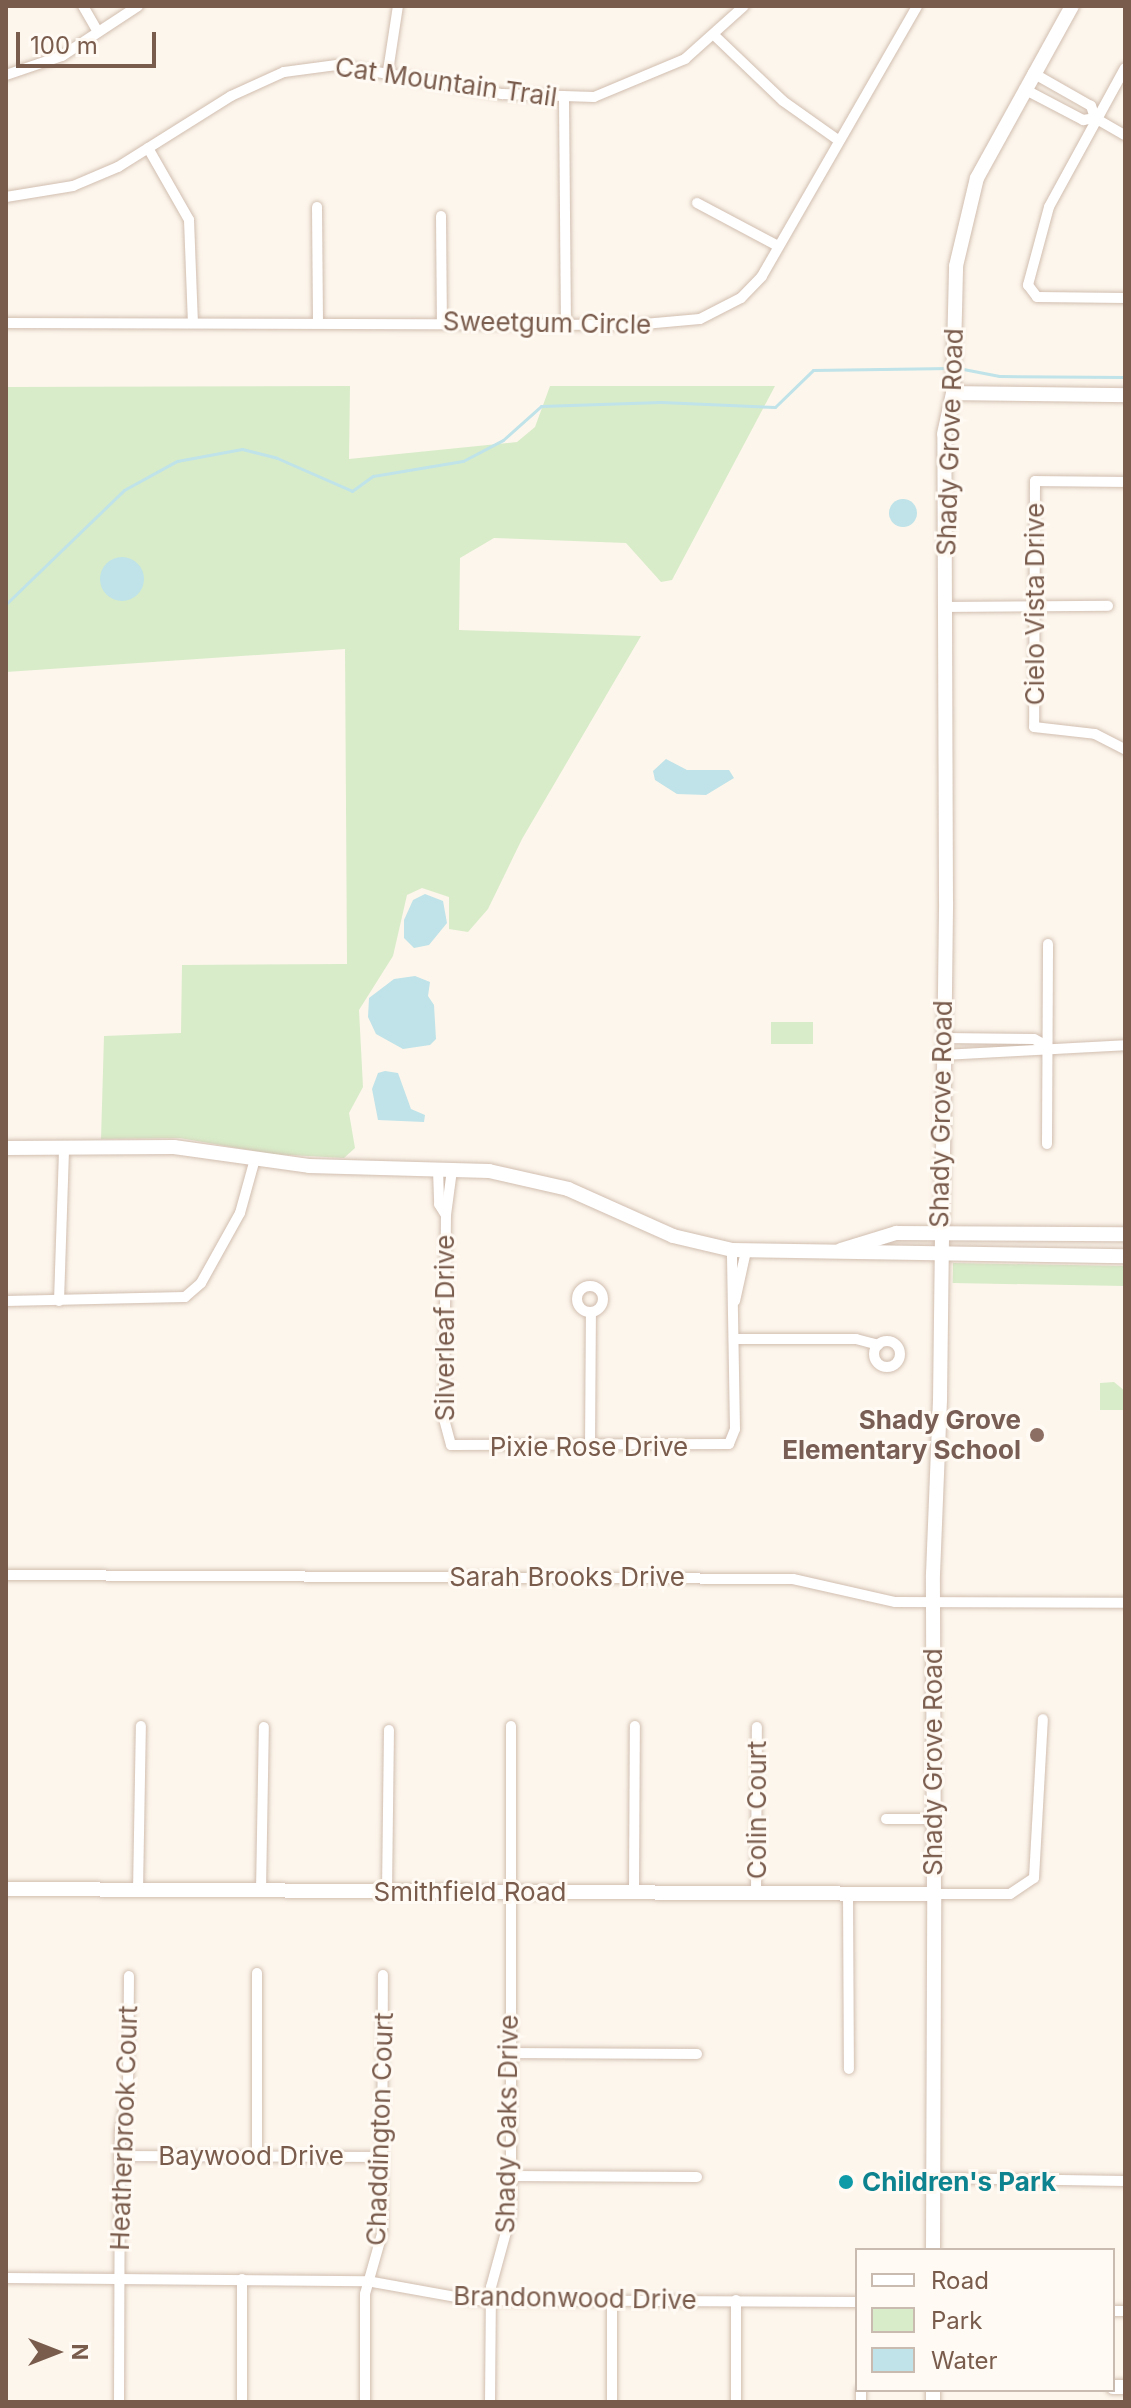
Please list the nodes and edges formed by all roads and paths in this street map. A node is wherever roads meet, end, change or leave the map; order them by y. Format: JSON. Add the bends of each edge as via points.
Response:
{"nodes":[{"id":1,"x":83,"y":6,"type":"edge"},
{"id":2,"x":138,"y":6,"type":"edge"},
{"id":3,"x":398,"y":6,"type":"edge"},
{"id":4,"x":744,"y":6,"type":"edge"},
{"id":5,"x":917,"y":6,"type":"edge"},
{"id":6,"x":1072,"y":6,"type":"edge"},
{"id":7,"x":98,"y":32,"type":"junction"},
{"id":8,"x":714,"y":35,"type":"junction"},
{"id":9,"x":1125,"y":68,"type":"edge"},
{"id":10,"x":388,"y":71,"type":"junction"},
{"id":11,"x":1033,"y":73,"type":"junction"},
{"id":12,"x":6,"y":75,"type":"edge"},
{"id":13,"x":1024,"y":89,"type":"junction"},
{"id":14,"x":564,"y":99,"type":"junction"},
{"id":15,"x":1095,"y":118,"type":"junction"},
{"id":16,"x":1125,"y":135,"type":"edge"},
{"id":17,"x":838,"y":140,"type":"junction"},
{"id":18,"x":148,"y":148,"type":"junction"},
{"id":19,"x":6,"y":197,"type":"edge"},
{"id":20,"x":697,"y":203,"type":"dead end"},
{"id":21,"x":317,"y":207,"type":"dead end"},
{"id":22,"x":441,"y":216,"type":"dead end"},
{"id":23,"x":778,"y":246,"type":"junction"},
{"id":24,"x":1125,"y":298,"type":"edge"},
{"id":25,"x":193,"y":322,"type":"junction"},
{"id":26,"x":442,"y":322,"type":"junction"},
{"id":27,"x":6,"y":323,"type":"edge"},
{"id":28,"x":318,"y":323,"type":"junction"},
{"id":29,"x":566,"y":323,"type":"junction"},
{"id":30,"x":953,"y":386,"type":"junction"},
{"id":31,"x":1125,"y":395,"type":"edge"},
{"id":32,"x":1125,"y":482,"type":"edge"},
{"id":33,"x":1036,"y":606,"type":"junction"},
{"id":34,"x":1108,"y":606,"type":"dead end"},
{"id":35,"x":945,"y":607,"type":"junction"},
{"id":36,"x":1125,"y":749,"type":"edge"},
{"id":37,"x":1048,"y":944,"type":"dead end"},
{"id":38,"x":943,"y":1038,"type":"junction"},
{"id":39,"x":1125,"y":1045,"type":"edge"},
{"id":40,"x":1047,"y":1046,"type":"junction"},
{"id":41,"x":943,"y":1055,"type":"junction"},
{"id":42,"x":1047,"y":1144,"type":"dead end"},
{"id":43,"x":6,"y":1148,"type":"edge"},
{"id":44,"x":64,"y":1148,"type":"junction"},
{"id":45,"x":255,"y":1159,"type":"junction"},
{"id":46,"x":445,"y":1170,"type":"junction"},
{"id":47,"x":940,"y":1234,"type":"junction"},
{"id":48,"x":1125,"y":1234,"type":"edge"},
{"id":49,"x":739,"y":1251,"type":"junction"},
{"id":50,"x":831,"y":1253,"type":"junction"},
{"id":51,"x":940,"y":1253,"type":"junction"},
{"id":52,"x":1125,"y":1256,"type":"edge"},
{"id":53,"x":6,"y":1301,"type":"edge"},
{"id":54,"x":59,"y":1301,"type":"junction"},
{"id":55,"x":591,"y":1313,"type":"dead end"},
{"id":56,"x":736,"y":1339,"type":"junction"},
{"id":57,"x":878,"y":1345,"type":"dead end"},
{"id":58,"x":446,"y":1440,"type":"joint"},
{"id":59,"x":590,"y":1447,"type":"junction"},
{"id":60,"x":6,"y":1575,"type":"edge"},
{"id":61,"x":1125,"y":1603,"type":"edge"},
{"id":62,"x":933,"y":1604,"type":"junction"},
{"id":63,"x":1043,"y":1719,"type":"dead end"},
{"id":64,"x":141,"y":1726,"type":"dead end"},
{"id":65,"x":511,"y":1726,"type":"dead end"},
{"id":66,"x":635,"y":1726,"type":"dead end"},
{"id":67,"x":264,"y":1727,"type":"dead end"},
{"id":68,"x":757,"y":1727,"type":"dead end"},
{"id":69,"x":389,"y":1730,"type":"dead end"},
{"id":70,"x":886,"y":1819,"type":"dead end"},
{"id":71,"x":931,"y":1819,"type":"junction"},
{"id":72,"x":6,"y":1889,"type":"edge"},
{"id":73,"x":138,"y":1891,"type":"junction"},
{"id":74,"x":261,"y":1891,"type":"junction"},
{"id":75,"x":634,"y":1891,"type":"junction"},
{"id":76,"x":387,"y":1892,"type":"junction"},
{"id":77,"x":510,"y":1892,"type":"junction"},
{"id":78,"x":756,"y":1893,"type":"junction"},
{"id":79,"x":848,"y":1893,"type":"junction"},
{"id":80,"x":934,"y":1894,"type":"junction"},
{"id":81,"x":257,"y":1973,"type":"dead end"},
{"id":82,"x":383,"y":1975,"type":"dead end"},
{"id":83,"x":129,"y":1976,"type":"dead end"},
{"id":84,"x":510,"y":2053,"type":"junction"},
{"id":85,"x":697,"y":2054,"type":"dead end"},
{"id":86,"x":849,"y":2069,"type":"dead end"},
{"id":87,"x":257,"y":2155,"type":"junction"},
{"id":88,"x":119,"y":2156,"type":"junction"},
{"id":89,"x":383,"y":2157,"type":"junction"},
{"id":90,"x":510,"y":2176,"type":"junction"},
{"id":91,"x":697,"y":2177,"type":"dead end"},
{"id":92,"x":933,"y":2178,"type":"junction"},
{"id":93,"x":1125,"y":2181,"type":"edge"},
{"id":94,"x":933,"y":2248,"type":"edge"},
{"id":95,"x":6,"y":2278,"type":"edge"},
{"id":96,"x":242,"y":2279,"type":"junction"},
{"id":97,"x":119,"y":2280,"type":"junction"},
{"id":98,"x":367,"y":2281,"type":"junction"},
{"id":99,"x":490,"y":2300,"type":"junction"},
{"id":100,"x":612,"y":2300,"type":"junction"},
{"id":101,"x":736,"y":2300,"type":"junction"},
{"id":102,"x":855,"y":2302,"type":"edge"},
{"id":103,"x":119,"y":2402,"type":"edge"},
{"id":104,"x":242,"y":2402,"type":"edge"},
{"id":105,"x":365,"y":2402,"type":"edge"},
{"id":106,"x":490,"y":2402,"type":"edge"},
{"id":107,"x":612,"y":2402,"type":"edge"},
{"id":108,"x":736,"y":2402,"type":"edge"}],
"edges":[{"from":1,"to":7,"type":"street"},
{"from":2,"to":7,"type":"street"},
{"from":3,"to":10,"type":"street"},
{"from":4,"to":8,"type":"street","name":"Cat Mountain Trail"},
{"from":5,"to":17,"type":"street","name":"Sweetgum Circle"},
{"from":6,"to":11,"type":"main road","name":"Shady Grove Road"},
{"from":7,"to":12,"type":"street","via":[[43,66]]},
{"from":8,"to":14,"type":"street","name":"Cat Mountain Trail","via":[[685,59],[641,82],[594,97]]},
{"from":8,"to":17,"type":"street","via":[[783,101]]},
{"from":9,"to":15,"type":"street"},
{"from":10,"to":14,"type":"street","name":"Cat Mountain Trail","via":[[502,94]]},
{"from":10,"to":18,"type":"street","name":"Cat Mountain Trail","via":[[337,65],[284,72],[231,96]]},
{"from":11,"to":13,"type":"main road","name":"Shady Grove Road"},
{"from":11,"to":15,"type":"street","via":[[1091,106]]},
{"from":13,"to":15,"type":"street","via":[[1083,120]]},
{"from":13,"to":30,"type":"main road","name":"Shady Grove Road","via":[[977,178],[964,218],[956,266]]},
{"from":14,"to":29,"type":"street"},
{"from":15,"to":16,"type":"street"},
{"from":15,"to":24,"type":"street","via":[[1049,207],[1029,271],[1030,292],[1037,297]]},
{"from":17,"to":23,"type":"street","name":"Sweetgum Circle"},
{"from":18,"to":19,"type":"street","name":"Cat Mountain Trail","via":[[73,186]]},
{"from":18,"to":25,"type":"street","via":[[189,220]]},
{"from":20,"to":23,"type":"street"},
{"from":21,"to":28,"type":"street"},
{"from":22,"to":26,"type":"street"},
{"from":23,"to":29,"type":"street","name":"Sweetgum Circle","via":[[741,298],[700,319]]},
{"from":25,"to":27,"type":"street","name":"Sweetgum Circle"},
{"from":25,"to":28,"type":"street","name":"Sweetgum Circle"},
{"from":26,"to":28,"type":"street","name":"Sweetgum Circle"},
{"from":26,"to":29,"type":"street","name":"Sweetgum Circle"},
{"from":30,"to":31,"type":"main road"},
{"from":30,"to":35,"type":"main road","name":"Shady Grove Road","via":[[944,434]]},
{"from":32,"to":33,"type":"street","name":"Cielo Vista Drive","via":[[1035,481]]},
{"from":33,"to":34,"type":"street"},
{"from":33,"to":35,"type":"street"},
{"from":33,"to":36,"type":"street","name":"Cielo Vista Drive","via":[[1034,727],[1095,734]]},
{"from":35,"to":38,"type":"main road","name":"Shady Grove Road"},
{"from":37,"to":40,"type":"street"},
{"from":38,"to":40,"type":"street","via":[[1034,1039]]},
{"from":38,"to":41,"type":"main road","name":"Shady Grove Road"},
{"from":39,"to":40,"type":"street"},
{"from":40,"to":41,"type":"street"},
{"from":40,"to":42,"type":"street"},
{"from":41,"to":47,"type":"main road","name":"Shady Grove Road"},
{"from":43,"to":44,"type":"main road"},
{"from":44,"to":45,"type":"main road","via":[[174,1147]]},
{"from":44,"to":54,"type":"street"},
{"from":45,"to":46,"type":"main road","via":[[321,1167]]},
{"from":45,"to":54,"type":"street","via":[[244,1205],[190,1295],[169,1301]]},
{"from":46,"to":49,"type":"main road","via":[[546,1182],[673,1236]]},
{"from":46,"to":58,"type":"street","name":"Silverleaf Drive"},
{"from":47,"to":48,"type":"main road"},
{"from":47,"to":50,"type":"main road","via":[[882,1234]]},
{"from":47,"to":51,"type":"main road","name":"Shady Grove Road"},
{"from":49,"to":50,"type":"main road"},
{"from":49,"to":56,"type":"street"},
{"from":50,"to":51,"type":"main road"},
{"from":51,"to":52,"type":"main road"},
{"from":51,"to":62,"type":"main road","name":"Shady Grove Road"},
{"from":53,"to":54,"type":"street"},
{"from":55,"to":59,"type":"street"},
{"from":56,"to":57,"type":"street","via":[[856,1339]]},
{"from":56,"to":59,"type":"street","name":"Pixie Rose Drive","via":[[732,1441],[714,1447]]},
{"from":58,"to":59,"type":"street","name":"Pixie Rose Drive","via":[[459,1446]]},
{"from":60,"to":62,"type":"street","name":"Sarah Brooks Drive","via":[[793,1579],[869,1598]]},
{"from":61,"to":62,"type":"street","name":"Sarah Brooks Drive"},
{"from":62,"to":71,"type":"main road","name":"Shady Grove Road"},
{"from":63,"to":80,"type":"street","via":[[1034,1878],[1010,1894]]},
{"from":64,"to":73,"type":"street"},
{"from":65,"to":77,"type":"street","name":"Shady Oaks Drive"},
{"from":66,"to":75,"type":"street"},
{"from":67,"to":74,"type":"street"},
{"from":68,"to":78,"type":"street","name":"Colin Court"},
{"from":69,"to":76,"type":"street"},
{"from":70,"to":71,"type":"street"},
{"from":71,"to":80,"type":"main road","name":"Shady Grove Road"},
{"from":72,"to":73,"type":"main road","name":"Smithfield Road"},
{"from":73,"to":74,"type":"main road","name":"Smithfield Road"},
{"from":74,"to":76,"type":"main road","name":"Smithfield Road"},
{"from":75,"to":77,"type":"main road","name":"Smithfield Road"},
{"from":75,"to":78,"type":"main road","name":"Smithfield Road"},
{"from":76,"to":77,"type":"main road","name":"Smithfield Road"},
{"from":77,"to":84,"type":"street","name":"Shady Oaks Drive"},
{"from":78,"to":79,"type":"main road","name":"Smithfield Road"},
{"from":79,"to":80,"type":"main road","name":"Smithfield Road"},
{"from":79,"to":86,"type":"street"},
{"from":80,"to":92,"type":"main road","name":"Shady Grove Road"},
{"from":81,"to":87,"type":"street"},
{"from":82,"to":89,"type":"street","name":"Chaddington Court"},
{"from":83,"to":88,"type":"street","name":"Heatherbrook Court","via":[[128,2090]]},
{"from":84,"to":85,"type":"street"},
{"from":84,"to":90,"type":"street","name":"Shady Oaks Drive"},
{"from":87,"to":88,"type":"street","name":"Baywood Drive"},
{"from":87,"to":89,"type":"street","name":"Baywood Drive"},
{"from":88,"to":97,"type":"street","name":"Heatherbrook Court"},
{"from":89,"to":98,"type":"street","name":"Chaddington Court","via":[[382,2234]]},
{"from":90,"to":91,"type":"street"},
{"from":90,"to":99,"type":"street","name":"Shady Oaks Drive","via":[[510,2229],[494,2269]]},
{"from":92,"to":93,"type":"street"},
{"from":92,"to":94,"type":"main road","name":"Shady Grove Road"},
{"from":95,"to":97,"type":"street","name":"Brandonwood Drive"},
{"from":96,"to":97,"type":"street","name":"Brandonwood Drive"},
{"from":96,"to":98,"type":"street","name":"Brandonwood Drive"},
{"from":96,"to":104,"type":"street"},
{"from":97,"to":103,"type":"street","name":"Heatherbrook Court"},
{"from":98,"to":99,"type":"street","name":"Brandonwood Drive"},
{"from":98,"to":105,"type":"street","name":"Chaddington Court"},
{"from":99,"to":100,"type":"street","name":"Brandonwood Drive"},
{"from":99,"to":106,"type":"street","name":"Shady Oaks Drive"},
{"from":100,"to":101,"type":"street","name":"Brandonwood Drive"},
{"from":100,"to":107,"type":"street"},
{"from":101,"to":102,"type":"street","name":"Brandonwood Drive"},
{"from":101,"to":108,"type":"street"}]}
